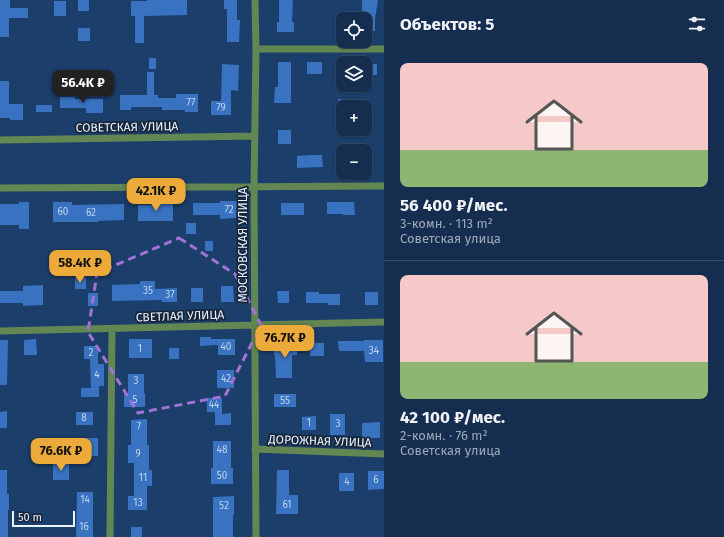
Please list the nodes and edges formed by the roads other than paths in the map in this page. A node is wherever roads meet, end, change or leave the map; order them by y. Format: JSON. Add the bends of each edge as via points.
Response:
{"nodes":[{"id":1,"x":254,"y":0,"type":"edge"},
{"id":2,"x":256,"y":49,"type":"junction"},
{"id":3,"x":384,"y":49,"type":"edge"},
{"id":4,"x":254,"y":136,"type":"junction"},
{"id":5,"x":0,"y":140,"type":"edge"},
{"id":6,"x":384,"y":186,"type":"edge"},
{"id":7,"x":254,"y":187,"type":"junction"},
{"id":8,"x":0,"y":188,"type":"edge"},
{"id":9,"x":384,"y":322,"type":"edge"},
{"id":10,"x":254,"y":324,"type":"junction"},
{"id":11,"x":112,"y":329,"type":"junction"},
{"id":12,"x":0,"y":331,"type":"edge"},
{"id":13,"x":255,"y":450,"type":"junction"},
{"id":14,"x":384,"y":454,"type":"edge"},
{"id":15,"x":110,"y":537,"type":"edge"},
{"id":16,"x":256,"y":537,"type":"edge"}],
"edges":[{"from":1,"to":2,"type":"street","name":"МОСКОВСКАЯ УЛИЦА"},
{"from":2,"to":3,"type":"street"},
{"from":2,"to":4,"type":"street","name":"МОСКОВСКАЯ УЛИЦА"},
{"from":4,"to":5,"type":"street","name":"СОВЕТСКАЯ УЛИЦА"},
{"from":4,"to":7,"type":"street","name":"МОСКОВСКАЯ УЛИЦА"},
{"from":6,"to":7,"type":"street"},
{"from":7,"to":8,"type":"street"},
{"from":7,"to":10,"type":"street","name":"МОСКОВСКАЯ УЛИЦА"},
{"from":9,"to":10,"type":"street","name":"СВЕТЛАЯ УЛИЦА"},
{"from":10,"to":11,"type":"street","name":"СВЕТЛАЯ УЛИЦА"},
{"from":10,"to":13,"type":"street","name":"МОСКОВСКАЯ УЛИЦА"},
{"from":11,"to":12,"type":"street","name":"СВЕТЛАЯ УЛИЦА"},
{"from":11,"to":15,"type":"street"},
{"from":13,"to":14,"type":"street","name":"ДОРОЖНАЯ УЛИЦА"},
{"from":13,"to":16,"type":"street","name":"МОСКОВСКАЯ УЛИЦА"}]}
